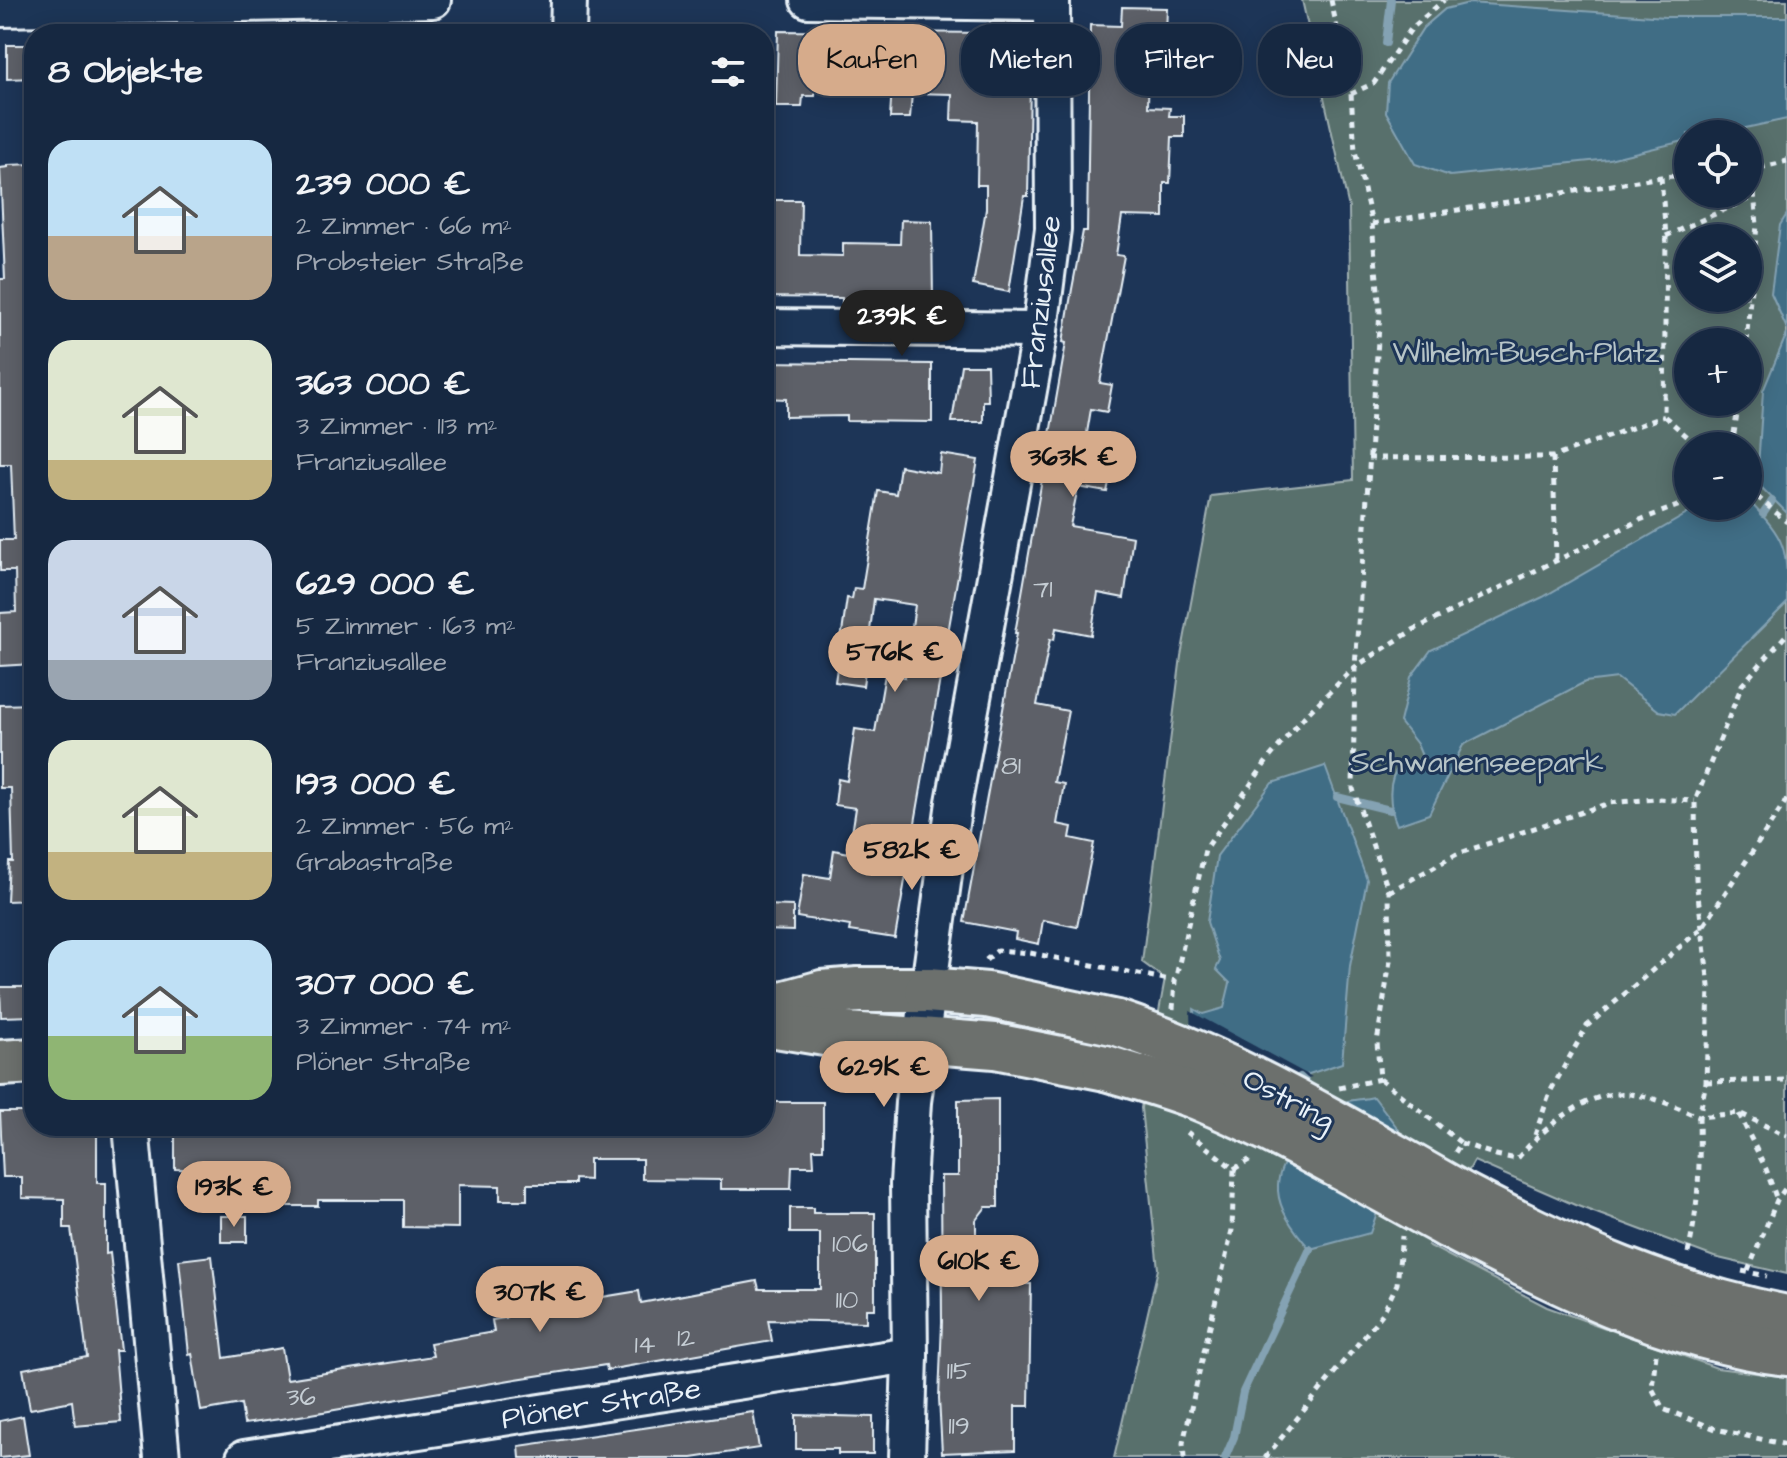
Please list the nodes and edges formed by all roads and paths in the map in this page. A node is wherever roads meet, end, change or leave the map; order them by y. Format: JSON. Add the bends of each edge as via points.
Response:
{"nodes":[{"id":1,"x":433,"y":0,"type":"edge"},
{"id":2,"x":569,"y":0,"type":"edge"},
{"id":3,"x":808,"y":0,"type":"edge"},
{"id":4,"x":1331,"y":0,"type":"edge"},
{"id":5,"x":1444,"y":0,"type":"edge"},
{"id":6,"x":1052,"y":1,"type":"edge"},
{"id":7,"x":0,"y":9,"type":"edge"},
{"id":8,"x":88,"y":20,"type":"edge"},
{"id":9,"x":568,"y":24,"type":"edge"},
{"id":10,"x":1336,"y":24,"type":"edge"},
{"id":11,"x":1361,"y":89,"type":"edge"},
{"id":12,"x":1351,"y":96,"type":"edge"},
{"id":13,"x":1787,"y":161,"type":"edge"},
{"id":14,"x":1762,"y":167,"type":"edge"},
{"id":15,"x":1674,"y":176,"type":"edge"},
{"id":16,"x":1661,"y":177,"type":"junction"},
{"id":17,"x":1728,"y":208,"type":"edge"},
{"id":18,"x":1756,"y":208,"type":"edge"},
{"id":19,"x":1372,"y":224,"type":"junction"},
{"id":20,"x":1666,"y":236,"type":"junction"},
{"id":21,"x":774,"y":327,"type":"edge"},
{"id":22,"x":1747,"y":328,"type":"edge"},
{"id":23,"x":1040,"y":330,"type":"junction"},
{"id":24,"x":1664,"y":416,"type":"junction"},
{"id":25,"x":1682,"y":432,"type":"edge"},
{"id":26,"x":1553,"y":457,"type":"junction"},
{"id":27,"x":1368,"y":458,"type":"junction"},
{"id":28,"x":1762,"y":500,"type":"edge"},
{"id":29,"x":1674,"y":507,"type":"edge"},
{"id":30,"x":1787,"y":522,"type":"edge"},
{"id":31,"x":1556,"y":560,"type":"junction"},
{"id":32,"x":1787,"y":634,"type":"edge"},
{"id":33,"x":1355,"y":667,"type":"junction"},
{"id":34,"x":1787,"y":799,"type":"edge"},
{"id":35,"x":1695,"y":801,"type":"junction"},
{"id":36,"x":1358,"y":805,"type":"dead end"},
{"id":37,"x":1389,"y":892,"type":"dead end"},
{"id":38,"x":1702,"y":928,"type":"junction"},
{"id":39,"x":985,"y":961,"type":"dead end"},
{"id":40,"x":1175,"y":981,"type":"junction"},
{"id":41,"x":928,"y":990,"type":"junction"},
{"id":42,"x":774,"y":1006,"type":"edge"},
{"id":43,"x":1173,"y":1013,"type":"dead end"},
{"id":44,"x":774,"y":1025,"type":"edge"},
{"id":45,"x":920,"y":1040,"type":"junction"},
{"id":46,"x":24,"y":1062,"type":"edge"},
{"id":47,"x":0,"y":1063,"type":"edge"},
{"id":48,"x":1380,"y":1079,"type":"dead end"},
{"id":49,"x":1787,"y":1080,"type":"edge"},
{"id":50,"x":1706,"y":1082,"type":"junction"},
{"id":51,"x":1344,"y":1085,"type":"dead end"},
{"id":52,"x":1739,"y":1113,"type":"junction"},
{"id":53,"x":1699,"y":1117,"type":"junction"},
{"id":54,"x":1178,"y":1124,"type":"dead end"},
{"id":55,"x":132,"y":1136,"type":"edge"},
{"id":56,"x":1787,"y":1136,"type":"edge"},
{"id":57,"x":1534,"y":1138,"type":"junction"},
{"id":58,"x":1461,"y":1143,"type":"dead end"},
{"id":59,"x":1787,"y":1186,"type":"edge"},
{"id":60,"x":1777,"y":1200,"type":"junction"},
{"id":61,"x":1454,"y":1210,"type":"junction"},
{"id":62,"x":1688,"y":1253,"type":"dead end"},
{"id":63,"x":1748,"y":1271,"type":"dead end"},
{"id":64,"x":1787,"y":1318,"type":"edge"},
{"id":65,"x":1656,"y":1349,"type":"dead end"},
{"id":66,"x":1787,"y":1353,"type":"edge"},
{"id":67,"x":910,"y":1355,"type":"junction"},
{"id":68,"x":408,"y":1445,"type":"edge"},
{"id":69,"x":1787,"y":1445,"type":"edge"},
{"id":70,"x":162,"y":1458,"type":"edge"},
{"id":71,"x":244,"y":1458,"type":"edge"},
{"id":72,"x":907,"y":1458,"type":"edge"},
{"id":73,"x":1184,"y":1458,"type":"edge"}],
"edges":[{"from":1,"to":8,"type":"street"},
{"from":2,"to":9,"type":"street"},
{"from":3,"to":6,"type":"street"},
{"from":4,"to":10,"type":"path"},
{"from":5,"to":11,"type":"path","via":[[1411,29],[1374,83]]},
{"from":6,"to":23,"type":"street","name":"Franziusallee","via":[[1053,229]]},
{"from":7,"to":8,"type":"street"},
{"from":12,"to":19,"type":"path","via":[[1355,151]]},
{"from":13,"to":14,"type":"path"},
{"from":15,"to":16,"type":"path"},
{"from":16,"to":19,"type":"path"},
{"from":16,"to":20,"type":"path"},
{"from":17,"to":20,"type":"path"},
{"from":18,"to":22,"type":"path"},
{"from":19,"to":27,"type":"path","via":[[1380,312]]},
{"from":20,"to":24,"type":"path"},
{"from":21,"to":23,"type":"street"},
{"from":23,"to":41,"type":"street","name":"Franziusallee","via":[[954,802]]},
{"from":24,"to":25,"type":"path"},
{"from":24,"to":26,"type":"path"},
{"from":26,"to":27,"type":"path"},
{"from":26,"to":31,"type":"path"},
{"from":27,"to":33,"type":"path"},
{"from":28,"to":30,"type":"path"},
{"from":29,"to":31,"type":"path"},
{"from":31,"to":33,"type":"path","via":[[1413,630]]},
{"from":32,"to":35,"type":"path","via":[[1742,685]]},
{"from":33,"to":36,"type":"path","via":[[1353,789]]},
{"from":33,"to":40,"type":"path","via":[[1269,758],[1205,850]]},
{"from":34,"to":38,"type":"path"},
{"from":35,"to":37,"type":"path","via":[[1609,803],[1457,854]]},
{"from":35,"to":38,"type":"path"},
{"from":38,"to":50,"type":"path","via":[[1709,986]]},
{"from":38,"to":57,"type":"path","via":[[1587,1026],[1550,1092]]},
{"from":39,"to":40,"type":"path","via":[[998,950],[1030,953]]},
{"from":40,"to":43,"type":"path"},
{"from":41,"to":42,"type":"main road","name":"Ostring","via":[[822,993]]},
{"from":41,"to":45,"type":"street","name":"Franziusallee"},
{"from":41,"to":61,"type":"main road","name":"Ostring","bridge":true,"via":[[987,995],[1117,1023],[1189,1049],[1250,1078]]},
{"from":44,"to":45,"type":"main road","name":"Ostring"},
{"from":45,"to":61,"type":"main road","name":"Ostring","bridge":true,"via":[[995,1046],[1106,1068],[1203,1099]]},
{"from":45,"to":67,"type":"street","name":"Franziusallee","via":[[908,1184]]},
{"from":46,"to":47,"type":"main road"},
{"from":48,"to":51,"type":"path"},
{"from":49,"to":50,"type":"path"},
{"from":50,"to":53,"type":"path"},
{"from":52,"to":53,"type":"path"},
{"from":52,"to":56,"type":"path"},
{"from":52,"to":60,"type":"path"},
{"from":53,"to":57,"type":"path","via":[[1661,1100],[1614,1094],[1573,1109]]},
{"from":53,"to":62,"type":"path","via":[[1701,1167]]},
{"from":54,"to":73,"type":"path","via":[[1234,1169],[1232,1230],[1183,1443]]},
{"from":55,"to":70,"type":"street"},
{"from":57,"to":58,"type":"path","via":[[1517,1159]]},
{"from":59,"to":60,"type":"path"},
{"from":60,"to":63,"type":"path"},
{"from":61,"to":64,"type":"main road","name":"Ostring","via":[[1639,1278]]},
{"from":61,"to":66,"type":"main road","name":"Ostring","via":[[1550,1278],[1627,1310]]},
{"from":65,"to":69,"type":"path","via":[[1652,1388],[1663,1409],[1716,1429]]},
{"from":67,"to":68,"type":"street","name":"Plöner Straße"},
{"from":67,"to":72,"type":"street","name":"Franziusallee"},
{"from":68,"to":71,"type":"street","name":"Plöner Straße"}]}
